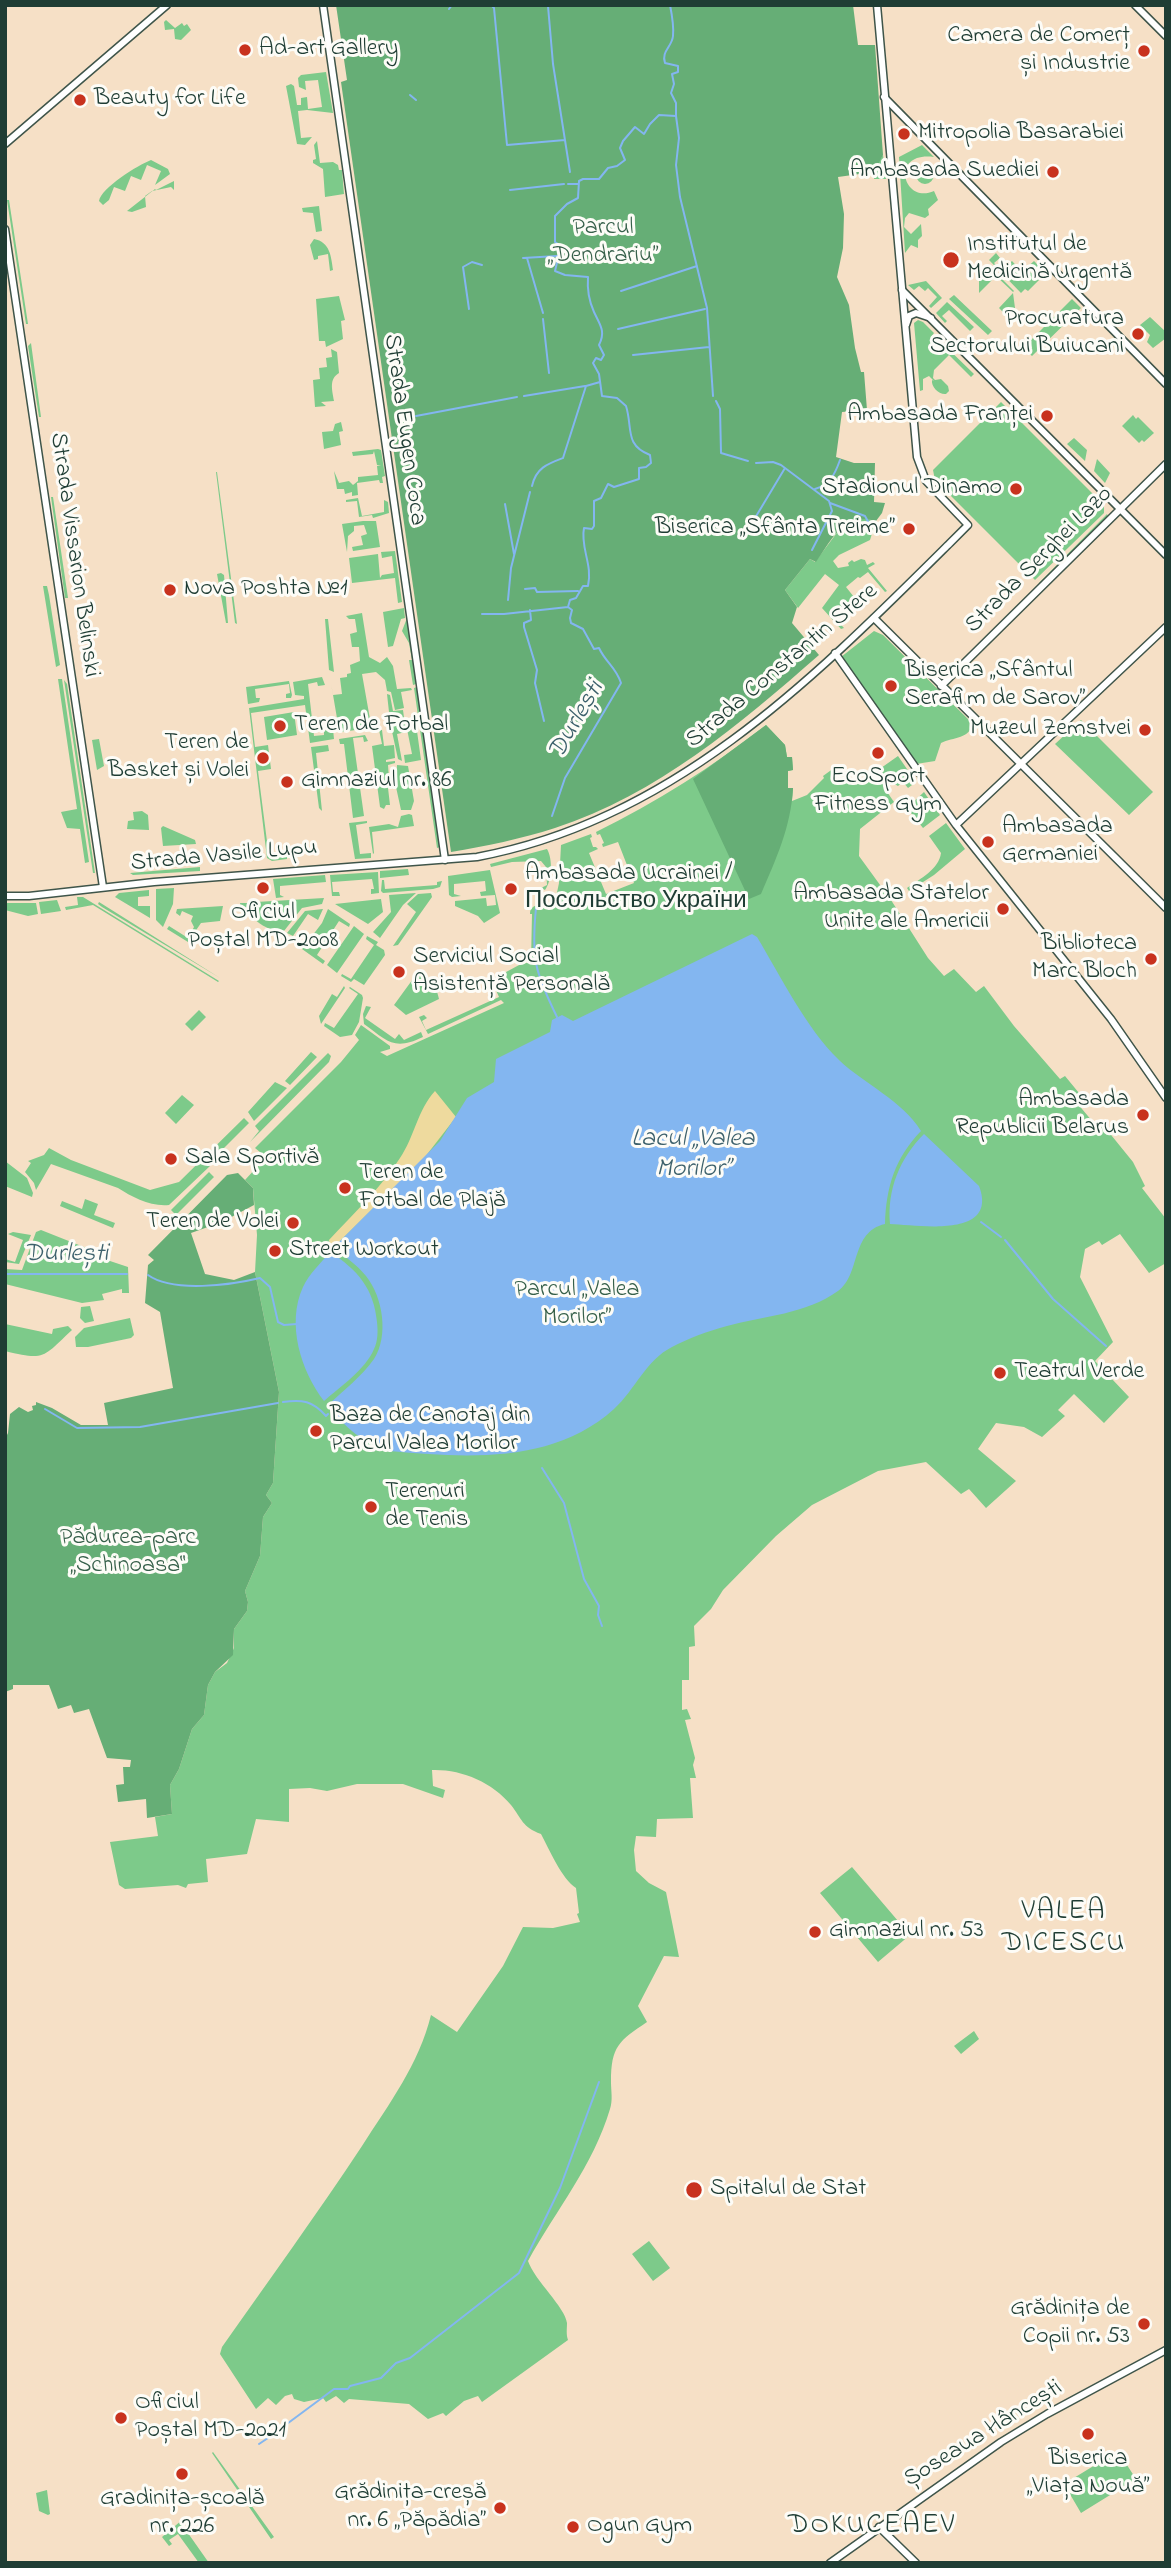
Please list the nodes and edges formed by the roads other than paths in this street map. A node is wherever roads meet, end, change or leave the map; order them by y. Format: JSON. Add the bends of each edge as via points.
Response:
{"nodes":[{"id":1,"x":167,"y":5,"type":"edge"},
{"id":2,"x":323,"y":5,"type":"edge"},
{"id":3,"x":877,"y":5,"type":"edge"},
{"id":4,"x":1135,"y":5,"type":"edge"},
{"id":5,"x":1166,"y":36,"type":"edge"},
{"id":6,"x":884,"y":97,"type":"junction"},
{"id":7,"x":5,"y":144,"type":"edge"},
{"id":8,"x":5,"y":229,"type":"edge"},
{"id":9,"x":902,"y":290,"type":"junction"},
{"id":10,"x":931,"y":318,"type":"junction"},
{"id":11,"x":905,"y":327,"type":"junction"},
{"id":12,"x":1166,"y":384,"type":"edge"},
{"id":13,"x":1166,"y":464,"type":"edge"},
{"id":14,"x":1120,"y":509,"type":"junction"},
{"id":15,"x":1166,"y":555,"type":"edge"},
{"id":16,"x":874,"y":618,"type":"junction"},
{"id":17,"x":1166,"y":628,"type":"edge"},
{"id":18,"x":835,"y":653,"type":"junction"},
{"id":19,"x":941,"y":686,"type":"junction"},
{"id":20,"x":1020,"y":765,"type":"junction"},
{"id":21,"x":956,"y":825,"type":"junction"},
{"id":22,"x":445,"y":860,"type":"junction"},
{"id":23,"x":103,"y":887,"type":"junction"},
{"id":24,"x":5,"y":896,"type":"edge"},
{"id":25,"x":1166,"y":908,"type":"edge"},
{"id":26,"x":1166,"y":1098,"type":"edge"},
{"id":27,"x":1166,"y":2350,"type":"edge"},
{"id":28,"x":878,"y":2527,"type":"junction"},
{"id":29,"x":830,"y":2563,"type":"edge"},
{"id":30,"x":915,"y":2563,"type":"edge"}],
"edges":[{"from":1,"to":7,"type":"main road"},
{"from":2,"to":22,"type":"main road","name":"Strada Eugen Coca"},
{"from":3,"to":6,"type":"main road"},
{"from":4,"to":5,"type":"main road"},
{"from":6,"to":9,"type":"main road"},
{"from":6,"to":12,"type":"main road"},
{"from":8,"to":23,"type":"main road","name":"Strada Vissarion Belinski"},
{"from":9,"to":10,"type":"main road"},
{"from":9,"to":11,"type":"main road"},
{"from":10,"to":11,"type":"main road","via":[[916,313],[909,316]]},
{"from":10,"to":14,"type":"main road"},
{"from":11,"to":16,"type":"main road","name":"Strada Constantin Stere","via":[[919,468],[968,525]]},
{"from":13,"to":14,"type":"main road","name":"Strada Serghei Lazo"},
{"from":14,"to":15,"type":"main road"},
{"from":14,"to":19,"type":"main road","name":"Strada Serghei Lazo"},
{"from":16,"to":18,"type":"main road","name":"Strada Constantin Stere"},
{"from":16,"to":19,"type":"main road"},
{"from":17,"to":20,"type":"main road"},
{"from":18,"to":21,"type":"main road"},
{"from":18,"to":22,"type":"main road","name":"Strada Constantin Stere","via":[[760,719],[632,805],[541,842]]},
{"from":19,"to":20,"type":"main road"},
{"from":20,"to":21,"type":"main road"},
{"from":20,"to":25,"type":"main road"},
{"from":21,"to":26,"type":"main road","via":[[1111,1019]]},
{"from":22,"to":23,"type":"main road","name":"Strada Vasile Lupu"},
{"from":23,"to":24,"type":"main road","name":"Strada Vasile Lupu"},
{"from":27,"to":28,"type":"main road","name":"Șoseaua Hâncești","via":[[1007,2438]]},
{"from":28,"to":29,"type":"main road","name":"Șoseaua Hâncești"},
{"from":28,"to":30,"type":"main road"}]}
